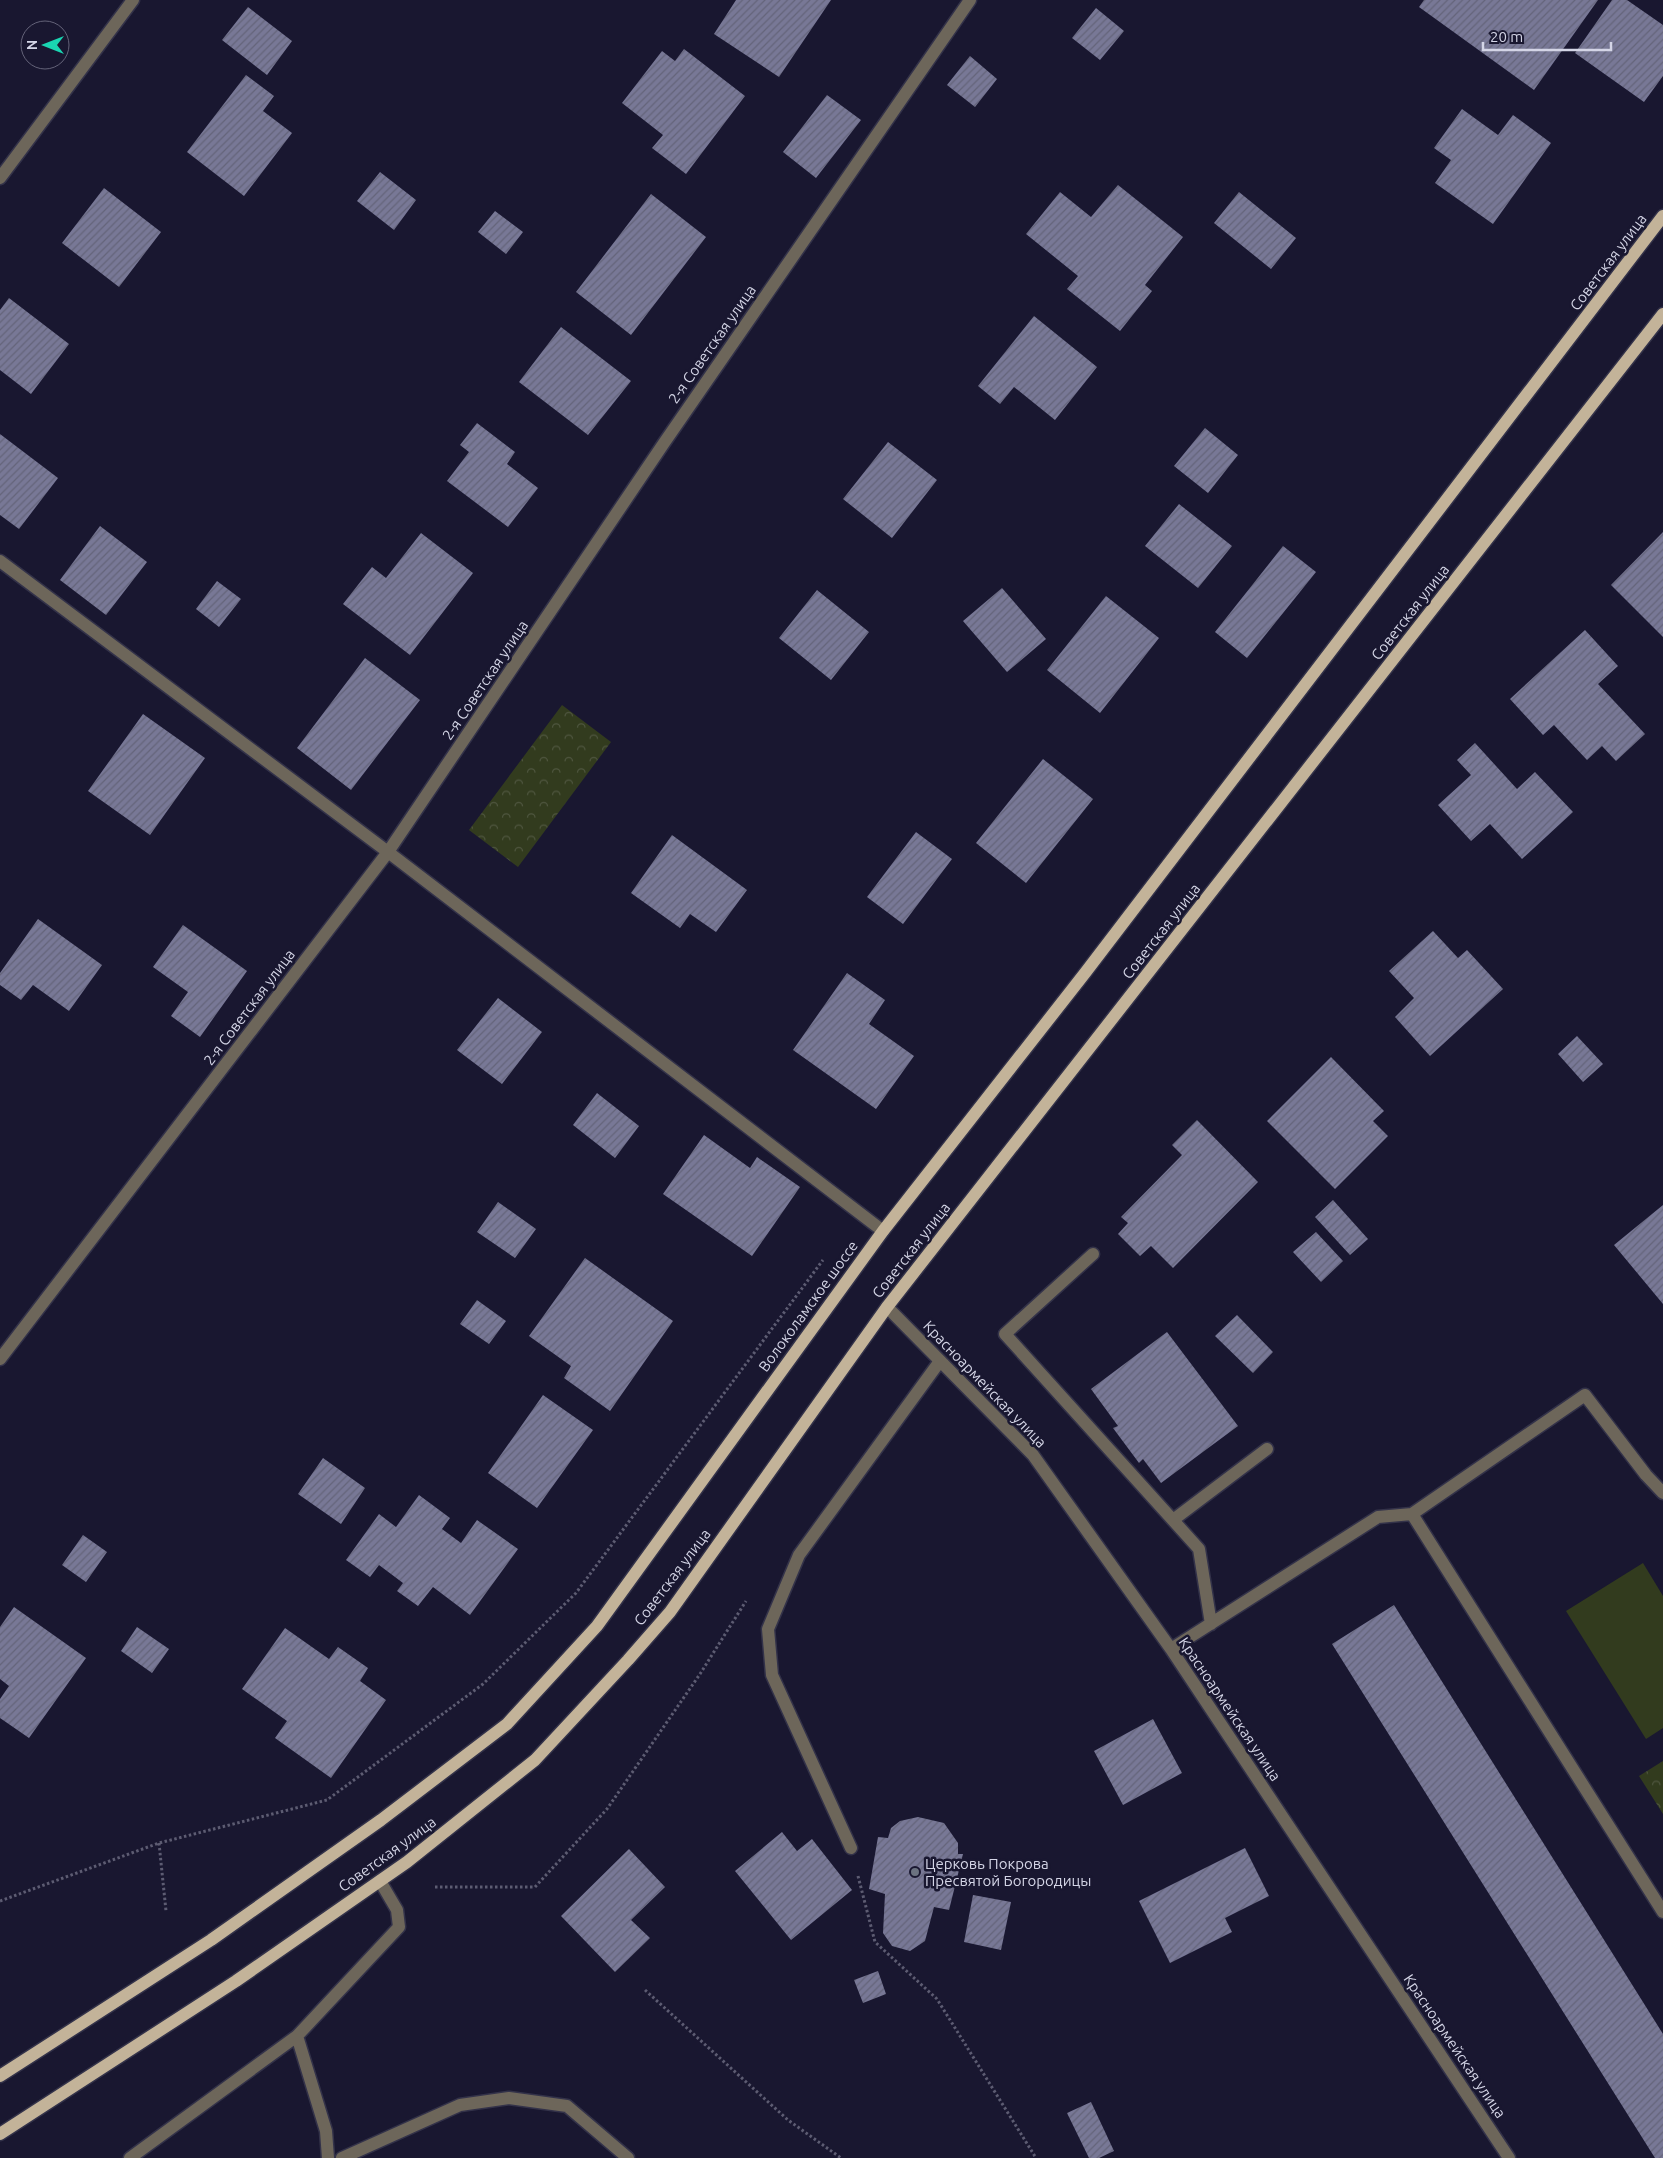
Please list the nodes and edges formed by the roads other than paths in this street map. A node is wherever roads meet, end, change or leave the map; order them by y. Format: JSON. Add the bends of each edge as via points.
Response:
{"nodes":[{"id":1,"x":133,"y":0,"type":"edge"},
{"id":2,"x":970,"y":0,"type":"edge"},
{"id":3,"x":0,"y":178,"type":"edge"},
{"id":4,"x":1663,"y":216,"type":"edge"},
{"id":5,"x":1663,"y":314,"type":"edge"},
{"id":6,"x":0,"y":561,"type":"edge"},
{"id":7,"x":388,"y":852,"type":"junction"},
{"id":8,"x":883,"y":1231,"type":"junction"},
{"id":9,"x":1093,"y":1254,"type":"dead end"},
{"id":10,"x":887,"y":1307,"type":"junction"},
{"id":11,"x":0,"y":1359,"type":"edge"},
{"id":12,"x":940,"y":1361,"type":"junction"},
{"id":13,"x":760,"y":1400,"type":"joint"},
{"id":14,"x":1267,"y":1449,"type":"dead end"},
{"id":15,"x":1663,"y":1493,"type":"edge"},
{"id":16,"x":1412,"y":1514,"type":"junction"},
{"id":17,"x":1173,"y":1520,"type":"junction"},
{"id":18,"x":1211,"y":1624,"type":"junction"},
{"id":19,"x":1171,"y":1649,"type":"junction"},
{"id":20,"x":851,"y":1848,"type":"road end"},
{"id":21,"x":380,"y":1882,"type":"junction"},
{"id":22,"x":1663,"y":1912,"type":"edge"},
{"id":23,"x":297,"y":2036,"type":"junction"},
{"id":24,"x":0,"y":2076,"type":"edge"},
{"id":25,"x":0,"y":2134,"type":"edge"},
{"id":26,"x":130,"y":2158,"type":"edge"},
{"id":27,"x":328,"y":2158,"type":"edge"},
{"id":28,"x":342,"y":2158,"type":"edge"},
{"id":29,"x":628,"y":2158,"type":"edge"},
{"id":30,"x":1509,"y":2158,"type":"edge"}],
"edges":[{"from":1,"to":3,"type":"street"},
{"from":2,"to":7,"type":"street","name":"2-я Советская улица","via":[[664,443]]},
{"from":4,"to":8,"type":"main road","name":"Советская улица","via":[[1085,973]]},
{"from":5,"to":10,"type":"main road","name":"Советская улица"},
{"from":6,"to":7,"type":"street"},
{"from":7,"to":8,"type":"street"},
{"from":7,"to":11,"type":"street","name":"2-я Советская улица"},
{"from":8,"to":13,"type":"main road","name":"Волоколамское шоссе"},
{"from":9,"to":17,"type":"street","via":[[1005,1334]]},
{"from":10,"to":12,"type":"street","name":"Красноармейская улица"},
{"from":10,"to":21,"type":"main road","name":"Советская улица","via":[[670,1612],[628,1660],[534,1760]]},
{"from":12,"to":19,"type":"street","name":"Красноармейская улица","via":[[1033,1455]]},
{"from":12,"to":20,"type":"street","via":[[799,1555],[768,1629],[772,1675]]},
{"from":13,"to":24,"type":"main road","name":"Советская улица","via":[[597,1626],[507,1724],[381,1820],[211,1940]]},
{"from":14,"to":17,"type":"street"},
{"from":15,"to":16,"type":"street","via":[[1585,1395]]},
{"from":16,"to":18,"type":"street","via":[[1378,1517]]},
{"from":16,"to":22,"type":"street"},
{"from":17,"to":18,"type":"street","via":[[1199,1549]]},
{"from":18,"to":19,"type":"street"},
{"from":19,"to":30,"type":"street","name":"Красноармейская улица"},
{"from":21,"to":23,"type":"street","via":[[397,1910],[399,1927]]},
{"from":21,"to":25,"type":"main road","name":"Советская улица","via":[[236,1981]]},
{"from":23,"to":26,"type":"street"},
{"from":23,"to":27,"type":"street","via":[[326,2131]]},
{"from":28,"to":29,"type":"street","via":[[460,2105],[509,2098],[567,2106]]}]}
